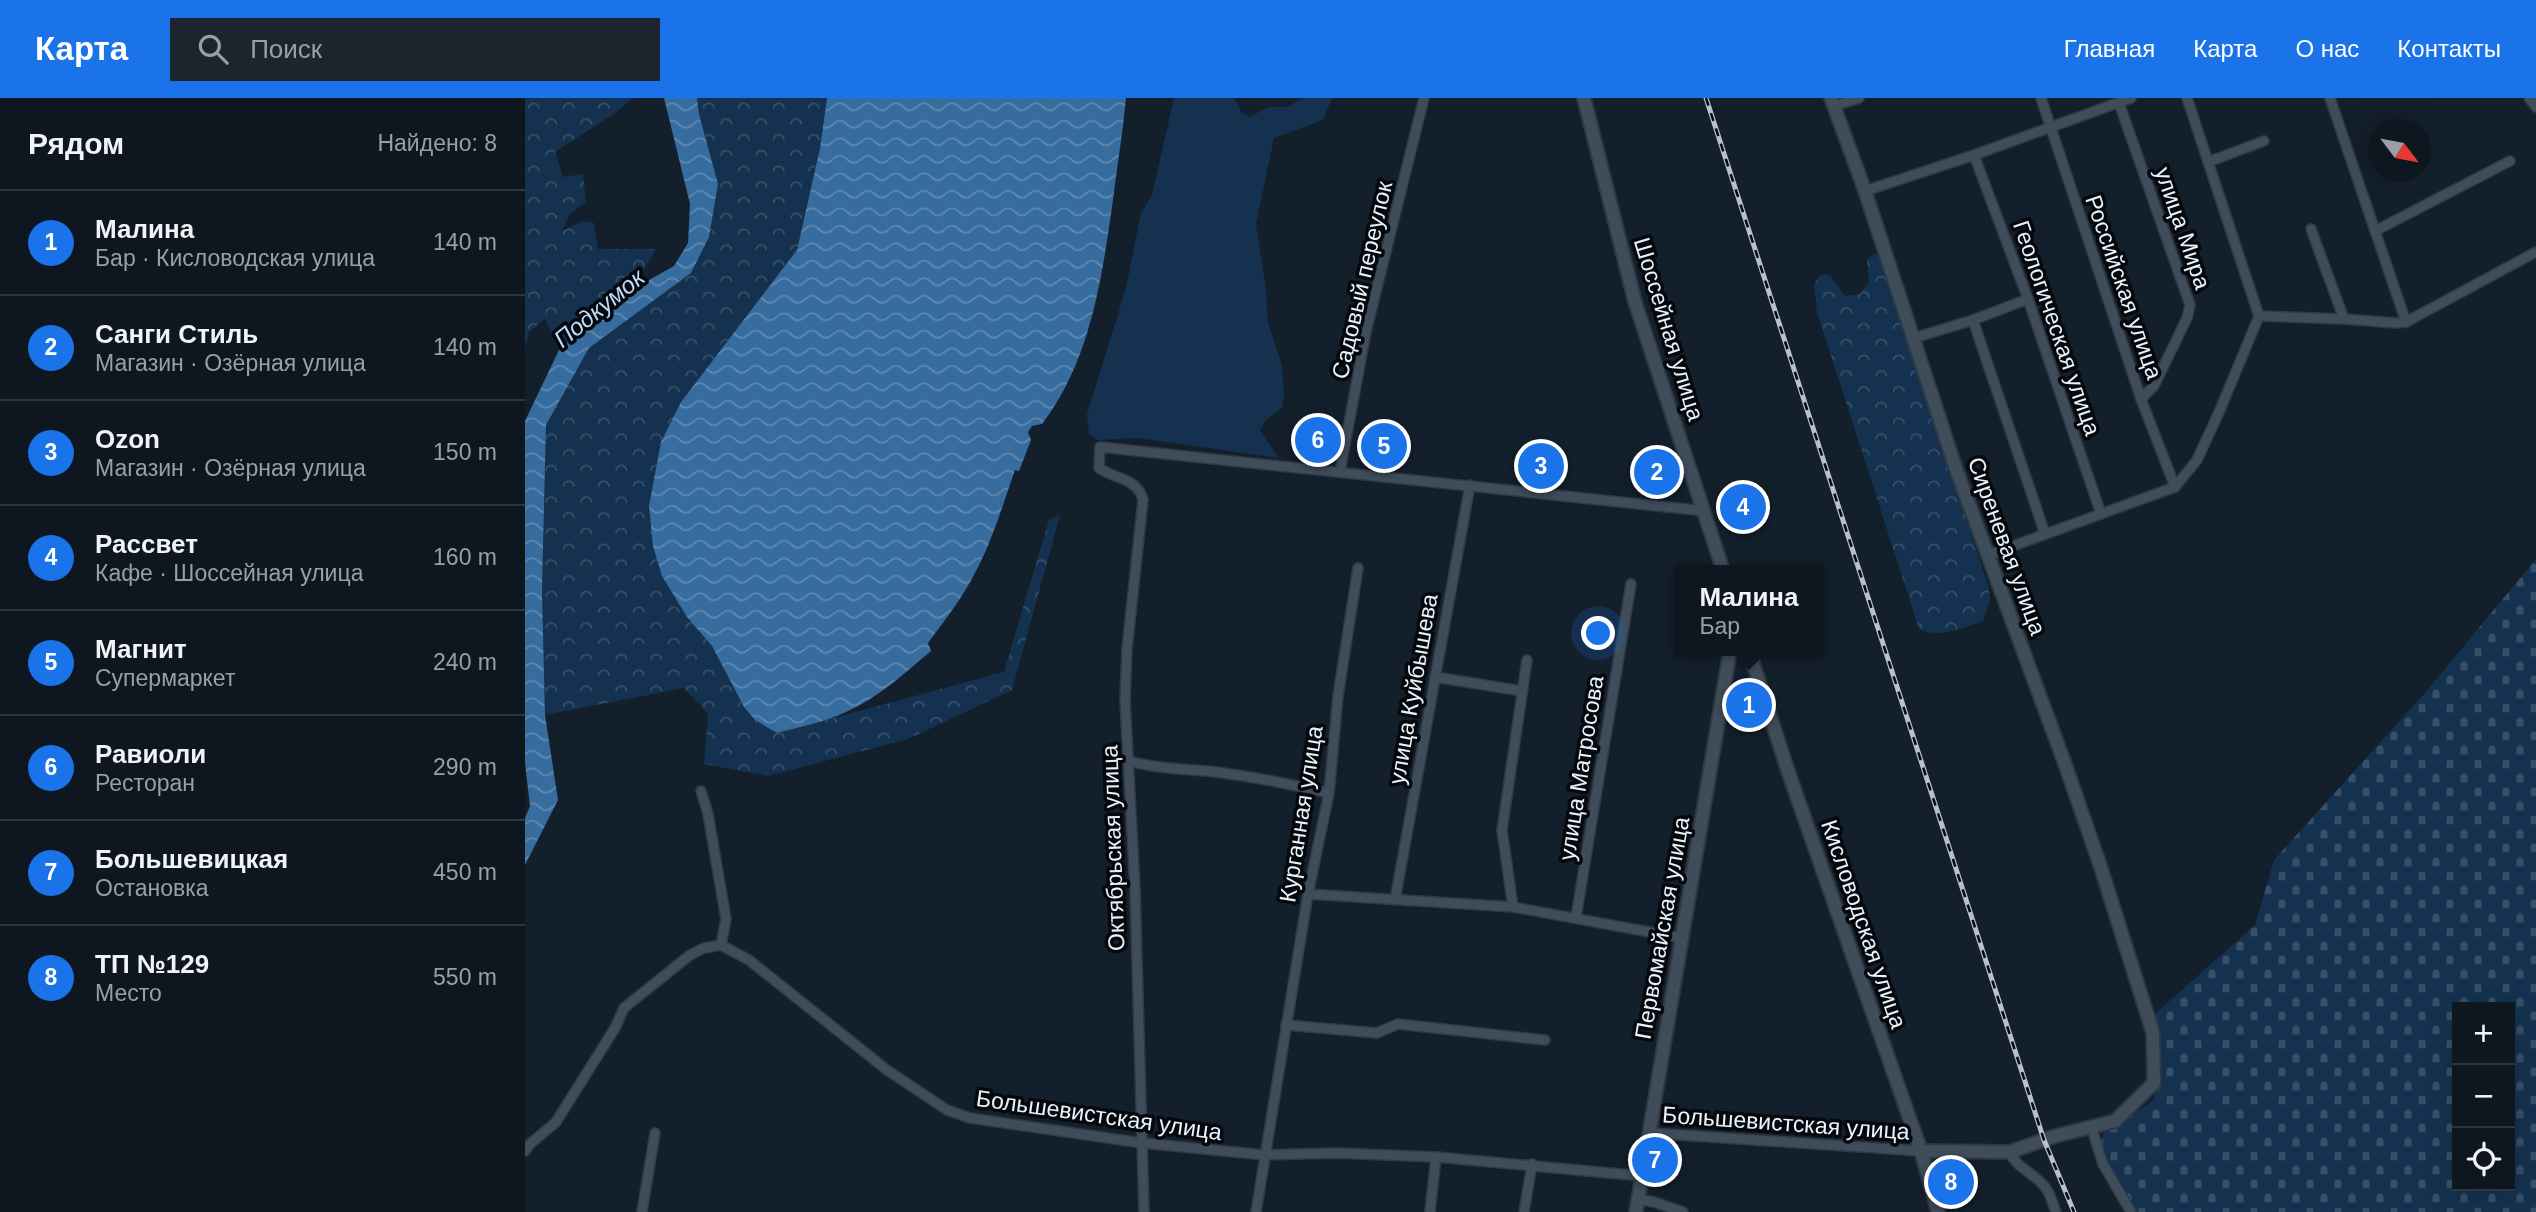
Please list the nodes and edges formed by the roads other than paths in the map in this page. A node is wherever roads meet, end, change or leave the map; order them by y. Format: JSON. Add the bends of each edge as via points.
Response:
{"nodes":[{"id":1,"x":1424,"y":98,"type":"edge"},
{"id":2,"x":1584,"y":98,"type":"edge"},
{"id":3,"x":1859,"y":98,"type":"edge"},
{"id":4,"x":2041,"y":98,"type":"edge"},
{"id":5,"x":2131,"y":98,"type":"edge"},
{"id":6,"x":2187,"y":98,"type":"edge"},
{"id":7,"x":2330,"y":98,"type":"edge"},
{"id":8,"x":2529,"y":98,"type":"edge"},
{"id":9,"x":1833,"y":102,"type":"edge"},
{"id":10,"x":2119,"y":103,"type":"junction"},
{"id":11,"x":2536,"y":107,"type":"edge"},
{"id":12,"x":2050,"y":128,"type":"junction"},
{"id":13,"x":2264,"y":141,"type":"dead end"},
{"id":14,"x":1975,"y":155,"type":"junction"},
{"id":15,"x":2510,"y":161,"type":"dead end"},
{"id":16,"x":2208,"y":163,"type":"junction"},
{"id":17,"x":1865,"y":191,"type":"junction"},
{"id":18,"x":2311,"y":229,"type":"dead end"},
{"id":19,"x":2375,"y":231,"type":"junction"},
{"id":20,"x":2536,"y":252,"type":"edge"},
{"id":21,"x":2028,"y":299,"type":"junction"},
{"id":22,"x":2259,"y":316,"type":"junction"},
{"id":23,"x":2344,"y":318,"type":"junction"},
{"id":24,"x":1973,"y":320,"type":"junction"},
{"id":25,"x":2406,"y":322,"type":"junction"},
{"id":26,"x":1914,"y":338,"type":"junction"},
{"id":27,"x":2141,"y":399,"type":"junction"},
{"id":28,"x":1340,"y":471,"type":"junction"},
{"id":29,"x":1470,"y":485,"type":"junction"},
{"id":30,"x":2175,"y":487,"type":"junction"},
{"id":31,"x":1705,"y":511,"type":"junction"},
{"id":32,"x":2101,"y":514,"type":"junction"},
{"id":33,"x":2045,"y":534,"type":"junction"},
{"id":34,"x":1988,"y":555,"type":"junction"},
{"id":35,"x":1721,"y":565,"type":"edge"},
{"id":36,"x":1358,"y":568,"type":"dead end"},
{"id":37,"x":1631,"y":584,"type":"dead end"},
{"id":38,"x":1730,"y":656,"type":"edge"},
{"id":39,"x":1751,"y":656,"type":"edge"},
{"id":40,"x":1527,"y":660,"type":"dead end"},
{"id":41,"x":1435,"y":677,"type":"junction"},
{"id":42,"x":1522,"y":691,"type":"junction"},
{"id":43,"x":1129,"y":761,"type":"junction"},
{"id":44,"x":701,"y":791,"type":"dead end"},
{"id":45,"x":1329,"y":793,"type":"junction"},
{"id":46,"x":1308,"y":894,"type":"junction"},
{"id":47,"x":1395,"y":900,"type":"junction"},
{"id":48,"x":1513,"y":907,"type":"junction"},
{"id":49,"x":1576,"y":917,"type":"junction"},
{"id":50,"x":1682,"y":938,"type":"junction"},
{"id":51,"x":721,"y":945,"type":"junction"},
{"id":52,"x":1286,"y":1025,"type":"junction"},
{"id":53,"x":1545,"y":1040,"type":"dead end"},
{"id":54,"x":2091,"y":1126,"type":"junction"},
{"id":55,"x":655,"y":1133,"type":"dead end"},
{"id":56,"x":1650,"y":1133,"type":"junction"},
{"id":57,"x":1142,"y":1143,"type":"junction"},
{"id":58,"x":525,"y":1151,"type":"edge"},
{"id":59,"x":1921,"y":1151,"type":"junction"},
{"id":60,"x":2010,"y":1152,"type":"junction"},
{"id":61,"x":1265,"y":1155,"type":"junction"},
{"id":62,"x":1436,"y":1157,"type":"junction"},
{"id":63,"x":1532,"y":1164,"type":"junction"},
{"id":64,"x":1642,"y":1176,"type":"junction"},
{"id":65,"x":1637,"y":1206,"type":"edge"},
{"id":66,"x":642,"y":1212,"type":"edge"},
{"id":67,"x":1144,"y":1212,"type":"edge"},
{"id":68,"x":1256,"y":1212,"type":"edge"},
{"id":69,"x":1430,"y":1212,"type":"edge"},
{"id":70,"x":1524,"y":1212,"type":"edge"},
{"id":71,"x":1683,"y":1212,"type":"edge"},
{"id":72,"x":1938,"y":1212,"type":"edge"},
{"id":73,"x":2056,"y":1212,"type":"edge"},
{"id":74,"x":2131,"y":1212,"type":"edge"}],
"edges":[{"from":1,"to":28,"type":"street","name":"Садовый переулок","via":[[1366,332]]},
{"from":2,"to":31,"type":"street","name":"Шоссейная улица","via":[[1635,302]]},
{"from":3,"to":9,"type":"street"},
{"from":4,"to":12,"type":"street","name":"Российская улица"},
{"from":5,"to":10,"type":"street"},
{"from":6,"to":16,"type":"street"},
{"from":7,"to":19,"type":"street"},
{"from":8,"to":11,"type":"street"},
{"from":9,"to":17,"type":"street","name":"Сиреневая улица"},
{"from":10,"to":12,"type":"street"},
{"from":10,"to":27,"type":"street","name":"улица Мира","via":[[2190,305],[2154,386]]},
{"from":12,"to":14,"type":"street"},
{"from":12,"to":27,"type":"street","name":"Российская улица"},
{"from":13,"to":16,"type":"street"},
{"from":14,"to":17,"type":"street"},
{"from":14,"to":21,"type":"street","name":"Геологическая улица"},
{"from":15,"to":19,"type":"street"},
{"from":16,"to":22,"type":"street"},
{"from":17,"to":26,"type":"street","name":"Сиреневая улица"},
{"from":18,"to":23,"type":"street"},
{"from":19,"to":25,"type":"street"},
{"from":20,"to":25,"type":"street"},
{"from":21,"to":24,"type":"street"},
{"from":21,"to":32,"type":"street","name":"Геологическая улица"},
{"from":22,"to":23,"type":"street"},
{"from":22,"to":30,"type":"street","via":[[2197,460]]},
{"from":23,"to":25,"type":"street"},
{"from":24,"to":26,"type":"street"},
{"from":24,"to":33,"type":"street"},
{"from":26,"to":34,"type":"street","name":"Сиреневая улица"},
{"from":27,"to":30,"type":"street","name":"Российская улица"},
{"from":28,"to":29,"type":"street"},
{"from":28,"to":43,"type":"street","name":"Октябрьская улица","via":[[1100,447],[1099,468],[1136,486],[1143,510],[1127,649]]},
{"from":29,"to":31,"type":"street"},
{"from":29,"to":41,"type":"street","name":"улица Куйбышева"},
{"from":30,"to":32,"type":"street"},
{"from":31,"to":35,"type":"street","name":"Шоссейная улица"},
{"from":32,"to":33,"type":"street"},
{"from":33,"to":34,"type":"street"},
{"from":34,"to":54,"type":"street","name":"Сиреневая улица","via":[[2070,777],[2153,1033],[2154,1083],[2115,1121]]},
{"from":36,"to":45,"type":"street","name":"Курганная улица"},
{"from":37,"to":49,"type":"street","name":"улица Матросова"},
{"from":38,"to":50,"type":"street","name":"Первомайская улица"},
{"from":39,"to":59,"type":"street","name":"Кисловодская улица"},
{"from":40,"to":42,"type":"street"},
{"from":41,"to":42,"type":"street"},
{"from":41,"to":47,"type":"street","name":"улица Куйбышева"},
{"from":42,"to":48,"type":"street","via":[[1501,830]]},
{"from":43,"to":45,"type":"street","via":[[1148,767],[1264,778]]},
{"from":43,"to":57,"type":"street","name":"Октябрьская улица"},
{"from":44,"to":51,"type":"street","via":[[726,919]]},
{"from":45,"to":46,"type":"street","name":"Курганная улица"},
{"from":46,"to":47,"type":"street"},
{"from":46,"to":52,"type":"street","name":"Курганная улица"},
{"from":47,"to":48,"type":"street"},
{"from":48,"to":49,"type":"street"},
{"from":49,"to":50,"type":"street"},
{"from":50,"to":56,"type":"street","name":"Первомайская улица"},
{"from":51,"to":57,"type":"street","name":"Большевистская улица","via":[[750,960],[887,1070],[947,1110],[970,1118]]},
{"from":51,"to":58,"type":"street","via":[[690,955],[624,1008],[556,1122]]},
{"from":52,"to":53,"type":"street","via":[[1377,1034],[1398,1024]]},
{"from":52,"to":61,"type":"street","name":"Курганная улица"},
{"from":54,"to":60,"type":"street","name":"Сиреневая улица"},
{"from":54,"to":74,"type":"street","via":[[2103,1164]]},
{"from":55,"to":66,"type":"street"},
{"from":56,"to":59,"type":"street","name":"Большевистская улица"},
{"from":56,"to":64,"type":"street","name":"Первомайская улица"},
{"from":57,"to":61,"type":"street","name":"Большевистская улица"},
{"from":57,"to":67,"type":"street","name":"Октябрьская улица"},
{"from":59,"to":60,"type":"street","name":"Сиреневая улица"},
{"from":59,"to":72,"type":"street","name":"Кисловодская улица"},
{"from":60,"to":73,"type":"street","via":[[2013,1160],[2047,1189]]},
{"from":61,"to":62,"type":"street","name":"Большевистская улица"},
{"from":61,"to":68,"type":"street","name":"Курганная улица"},
{"from":62,"to":63,"type":"street","name":"Большевистская улица"},
{"from":62,"to":69,"type":"street"},
{"from":63,"to":64,"type":"street","name":"Большевистская улица"},
{"from":63,"to":70,"type":"street"},
{"from":64,"to":65,"type":"street","name":"Первомайская улица"},
{"from":65,"to":71,"type":"street","via":[[1654,1202]]}]}
